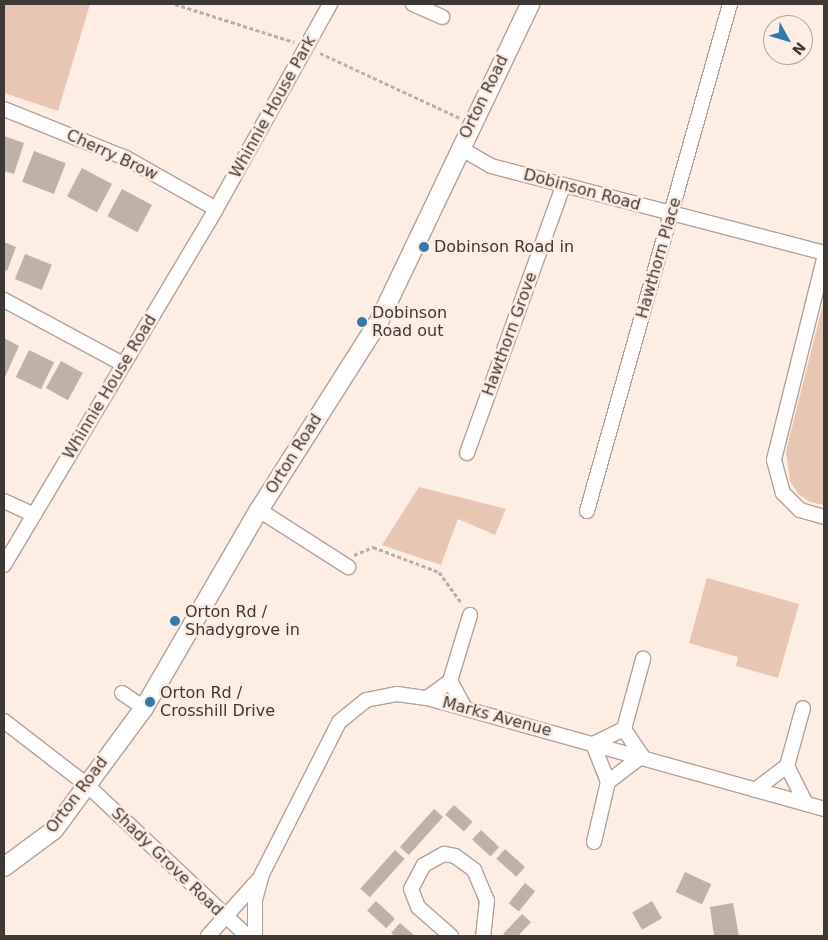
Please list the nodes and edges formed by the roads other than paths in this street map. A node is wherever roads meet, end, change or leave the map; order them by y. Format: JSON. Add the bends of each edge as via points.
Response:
{"nodes":[{"id":1,"x":330,"y":4,"type":"edge"},
{"id":2,"x":413,"y":4,"type":"edge"},
{"id":3,"x":530,"y":4,"type":"edge"},
{"id":4,"x":730,"y":4,"type":"edge"},
{"id":5,"x":442,"y":17,"type":"dead end"},
{"id":6,"x":4,"y":109,"type":"edge"},
{"id":7,"x":460,"y":148,"type":"junction"},
{"id":8,"x":563,"y":186,"type":"junction"},
{"id":9,"x":216,"y":209,"type":"junction"},
{"id":10,"x":672,"y":214,"type":"junction"},
{"id":11,"x":824,"y":253,"type":"edge"},
{"id":12,"x":824,"y":259,"type":"edge"},
{"id":13,"x":4,"y":300,"type":"edge"},
{"id":14,"x":123,"y":364,"type":"junction"},
{"id":15,"x":467,"y":453,"type":"dead end"},
{"id":16,"x":4,"y":501,"type":"edge"},
{"id":17,"x":259,"y":510,"type":"junction"},
{"id":18,"x":587,"y":511,"type":"dead end"},
{"id":19,"x":34,"y":515,"type":"junction"},
{"id":20,"x":824,"y":516,"type":"edge"},
{"id":21,"x":4,"y":565,"type":"edge"},
{"id":22,"x":348,"y":567,"type":"road end"},
{"id":23,"x":470,"y":614,"type":"road end"},
{"id":24,"x":643,"y":659,"type":"dead end"},
{"id":25,"x":450,"y":681,"type":"junction"},
{"id":26,"x":122,"y":693,"type":"dead end"},
{"id":27,"x":427,"y":698,"type":"junction"},
{"id":28,"x":144,"y":708,"type":"junction"},
{"id":29,"x":465,"y":708,"type":"junction"},
{"id":30,"x":803,"y":708,"type":"dead end"},
{"id":31,"x":4,"y":721,"type":"edge"},
{"id":32,"x":624,"y":729,"type":"junction"},
{"id":33,"x":593,"y":744,"type":"junction"},
{"id":34,"x":642,"y":756,"type":"junction"},
{"id":35,"x":787,"y":766,"type":"junction"},
{"id":36,"x":608,"y":782,"type":"junction"},
{"id":37,"x":88,"y":786,"type":"junction"},
{"id":38,"x":755,"y":790,"type":"junction"},
{"id":39,"x":806,"y":804,"type":"junction"},
{"id":40,"x":824,"y":809,"type":"edge"},
{"id":41,"x":594,"y":842,"type":"dead end"},
{"id":42,"x":4,"y":867,"type":"edge"},
{"id":43,"x":262,"y":874,"type":"junction"},
{"id":44,"x":227,"y":919,"type":"junction"},
{"id":45,"x":208,"y":936,"type":"edge"},
{"id":46,"x":247,"y":936,"type":"edge"},
{"id":47,"x":255,"y":936,"type":"edge"},
{"id":48,"x":451,"y":936,"type":"edge"},
{"id":49,"x":483,"y":936,"type":"edge"}],
"edges":[{"from":1,"to":9,"type":"street","name":"Whinnie House Park"},
{"from":2,"to":5,"type":"street"},
{"from":3,"to":7,"type":"street","name":"Orton Road"},
{"from":4,"to":10,"type":"street","name":"Hawthorn Place"},
{"from":6,"to":9,"type":"street","name":"Cherry Brow","via":[[126,158]]},
{"from":7,"to":8,"type":"street","name":"Dobinson Road","via":[[491,166]]},
{"from":7,"to":17,"type":"street","name":"Orton Road","via":[[380,319]]},
{"from":8,"to":10,"type":"street","name":"Dobinson Road"},
{"from":8,"to":15,"type":"street","name":"Hawthorn Grove"},
{"from":9,"to":14,"type":"street","name":"Whinnie House Road"},
{"from":10,"to":11,"type":"street","name":"Dobinson Road"},
{"from":10,"to":18,"type":"street","name":"Hawthorn Place"},
{"from":12,"to":20,"type":"street","via":[[774,460],[783,493],[800,510]]},
{"from":13,"to":14,"type":"street"},
{"from":14,"to":19,"type":"street","name":"Whinnie House Road"},
{"from":16,"to":19,"type":"street"},
{"from":17,"to":22,"type":"street"},
{"from":17,"to":28,"type":"street","name":"Orton Road"},
{"from":19,"to":21,"type":"street","name":"Whinnie House Road"},
{"from":23,"to":25,"type":"street"},
{"from":24,"to":32,"type":"street"},
{"from":25,"to":27,"type":"street"},
{"from":25,"to":29,"type":"street"},
{"from":26,"to":28,"type":"street"},
{"from":27,"to":29,"type":"street","name":"Marks Avenue"},
{"from":27,"to":43,"type":"street","name":"Marks Avenue","via":[[397,694],[366,700],[339,722]]},
{"from":28,"to":37,"type":"street","name":"Orton Road"},
{"from":29,"to":33,"type":"street","name":"Marks Avenue"},
{"from":30,"to":35,"type":"street"},
{"from":31,"to":37,"type":"street","name":"Shady Grove Road"},
{"from":32,"to":33,"type":"street"},
{"from":32,"to":34,"type":"street"},
{"from":33,"to":34,"type":"street","name":"Marks Avenue"},
{"from":33,"to":36,"type":"street"},
{"from":34,"to":36,"type":"street"},
{"from":34,"to":38,"type":"street","name":"Marks Avenue"},
{"from":35,"to":38,"type":"street"},
{"from":35,"to":39,"type":"street"},
{"from":36,"to":41,"type":"street"},
{"from":37,"to":42,"type":"street","name":"Orton Road","via":[[54,830]]},
{"from":37,"to":44,"type":"street","name":"Shady Grove Road"},
{"from":38,"to":39,"type":"street","name":"Marks Avenue"},
{"from":39,"to":40,"type":"street","name":"Marks Avenue"},
{"from":43,"to":44,"type":"street","name":"Marks Avenue"},
{"from":43,"to":47,"type":"street","name":"Marks Avenue","via":[[255,900]]},
{"from":44,"to":45,"type":"street","name":"Marks Avenue"},
{"from":44,"to":46,"type":"street","name":"Shady Grove Road"},
{"from":48,"to":49,"type":"street","via":[[418,907],[411,889],[424,865],[444,854],[455,856],[474,870],[487,900]]}]}
